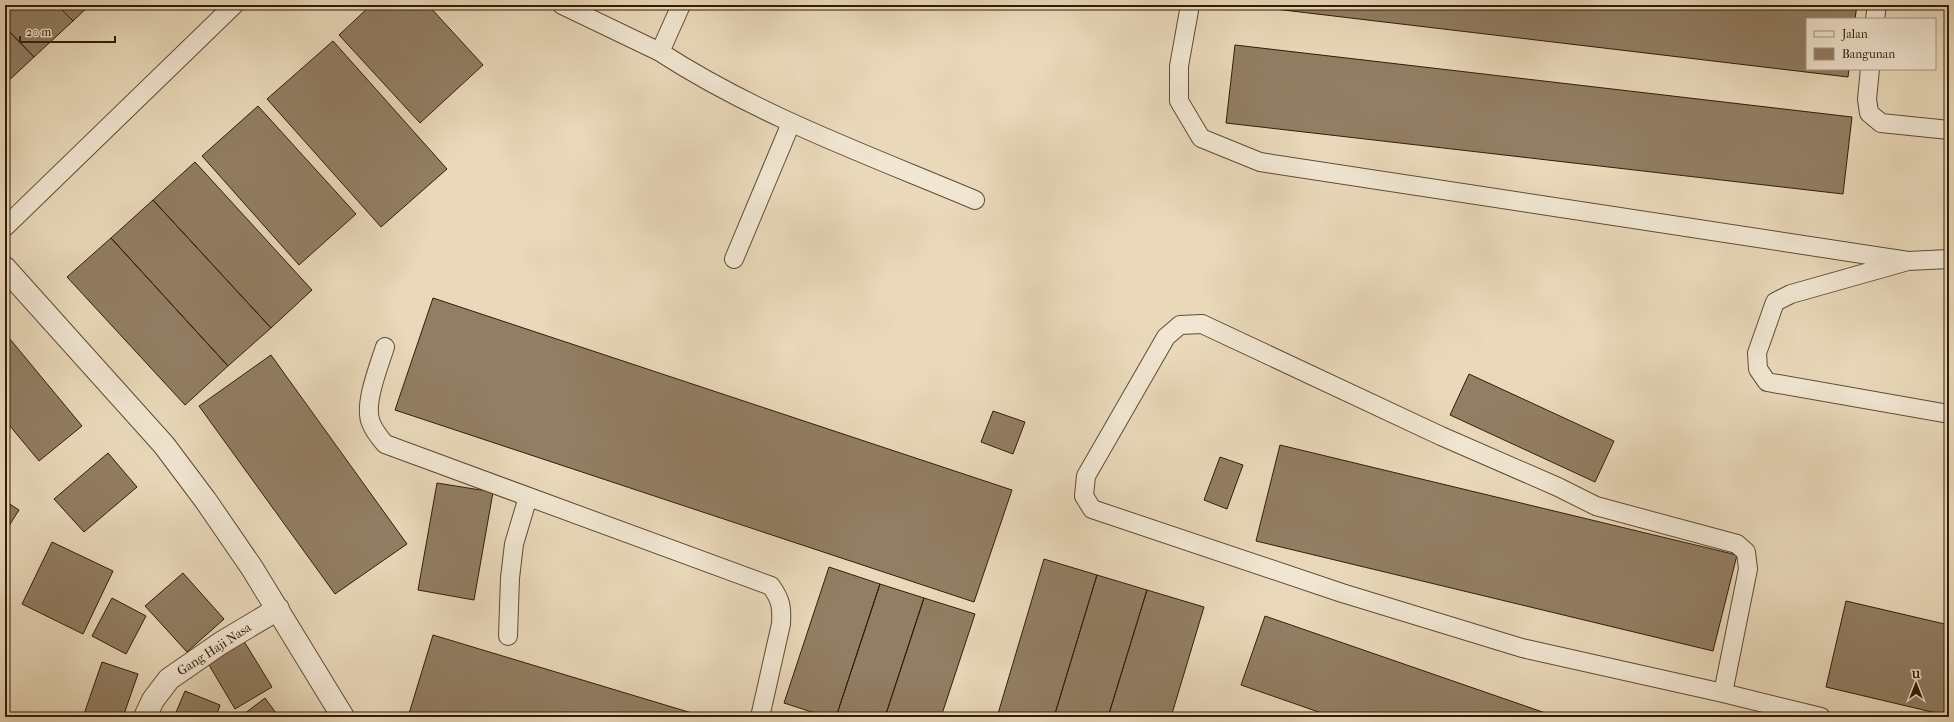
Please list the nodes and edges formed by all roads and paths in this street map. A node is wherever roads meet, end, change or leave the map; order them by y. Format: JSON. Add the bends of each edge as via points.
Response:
{"nodes":[{"id":1,"x":234,"y":5,"type":"edge"},
{"id":2,"x":562,"y":5,"type":"edge"},
{"id":3,"x":681,"y":5,"type":"edge"},
{"id":4,"x":1190,"y":5,"type":"edge"},
{"id":5,"x":1877,"y":5,"type":"edge"},
{"id":6,"x":1876,"y":18,"type":"edge"},
{"id":7,"x":660,"y":52,"type":"junction"},
{"id":8,"x":1870,"y":70,"type":"edge"},
{"id":9,"x":791,"y":123,"type":"junction"},
{"id":10,"x":1949,"y":130,"type":"edge"},
{"id":11,"x":975,"y":200,"type":"dead end"},
{"id":12,"x":5,"y":227,"type":"edge"},
{"id":13,"x":1949,"y":258,"type":"edge"},
{"id":14,"x":734,"y":259,"type":"dead end"},
{"id":15,"x":1908,"y":261,"type":"junction"},
{"id":16,"x":5,"y":268,"type":"edge"},
{"id":17,"x":384,"y":347,"type":"dead end"},
{"id":18,"x":1949,"y":414,"type":"edge"},
{"id":19,"x":528,"y":497,"type":"junction"},
{"id":20,"x":278,"y":609,"type":"junction"},
{"id":21,"x":508,"y":636,"type":"dead end"},
{"id":22,"x":1724,"y":693,"type":"junction"},
{"id":23,"x":145,"y":717,"type":"edge"},
{"id":24,"x":343,"y":717,"type":"edge"},
{"id":25,"x":760,"y":717,"type":"edge"},
{"id":26,"x":1822,"y":717,"type":"edge"}],
"edges":[{"from":1,"to":12,"type":"lane"},
{"from":2,"to":7,"type":"lane"},
{"from":3,"to":7,"type":"lane"},
{"from":4,"to":15,"type":"lane","via":[[1179,66],[1179,101],[1201,138],[1260,162]]},
{"from":5,"to":6,"type":"lane"},
{"from":7,"to":9,"type":"lane","via":[[688,70]]},
{"from":8,"to":10,"type":"lane","via":[[1867,100],[1869,113],[1881,123]]},
{"from":9,"to":11,"type":"lane"},
{"from":9,"to":14,"type":"lane"},
{"from":13,"to":15,"type":"lane"},
{"from":15,"to":18,"type":"lane","via":[[1791,294],[1775,302],[1757,353],[1758,369],[1767,382]]},
{"from":16,"to":20,"type":"street","via":[[164,445],[206,501]]},
{"from":17,"to":19,"type":"lane","via":[[370,393],[370,422],[384,444]]},
{"from":19,"to":21,"type":"lane","via":[[514,544]]},
{"from":19,"to":25,"type":"lane","via":[[771,586],[779,597],[782,608],[781,624]]},
{"from":20,"to":23,"type":"street","name":"Gang Haji Nasa","via":[[169,678],[153,700]]},
{"from":20,"to":24,"type":"street"},
{"from":22,"to":22,"type":"lane","via":[[1748,569],[1746,552],[1737,544],[1596,506],[1558,486],[1441,436],[1202,324],[1180,325],[1166,337],[1086,476],[1084,496],[1089,505],[1092,509],[1113,517],[1342,593],[1522,648]]},
{"from":22,"to":26,"type":"lane"}]}
